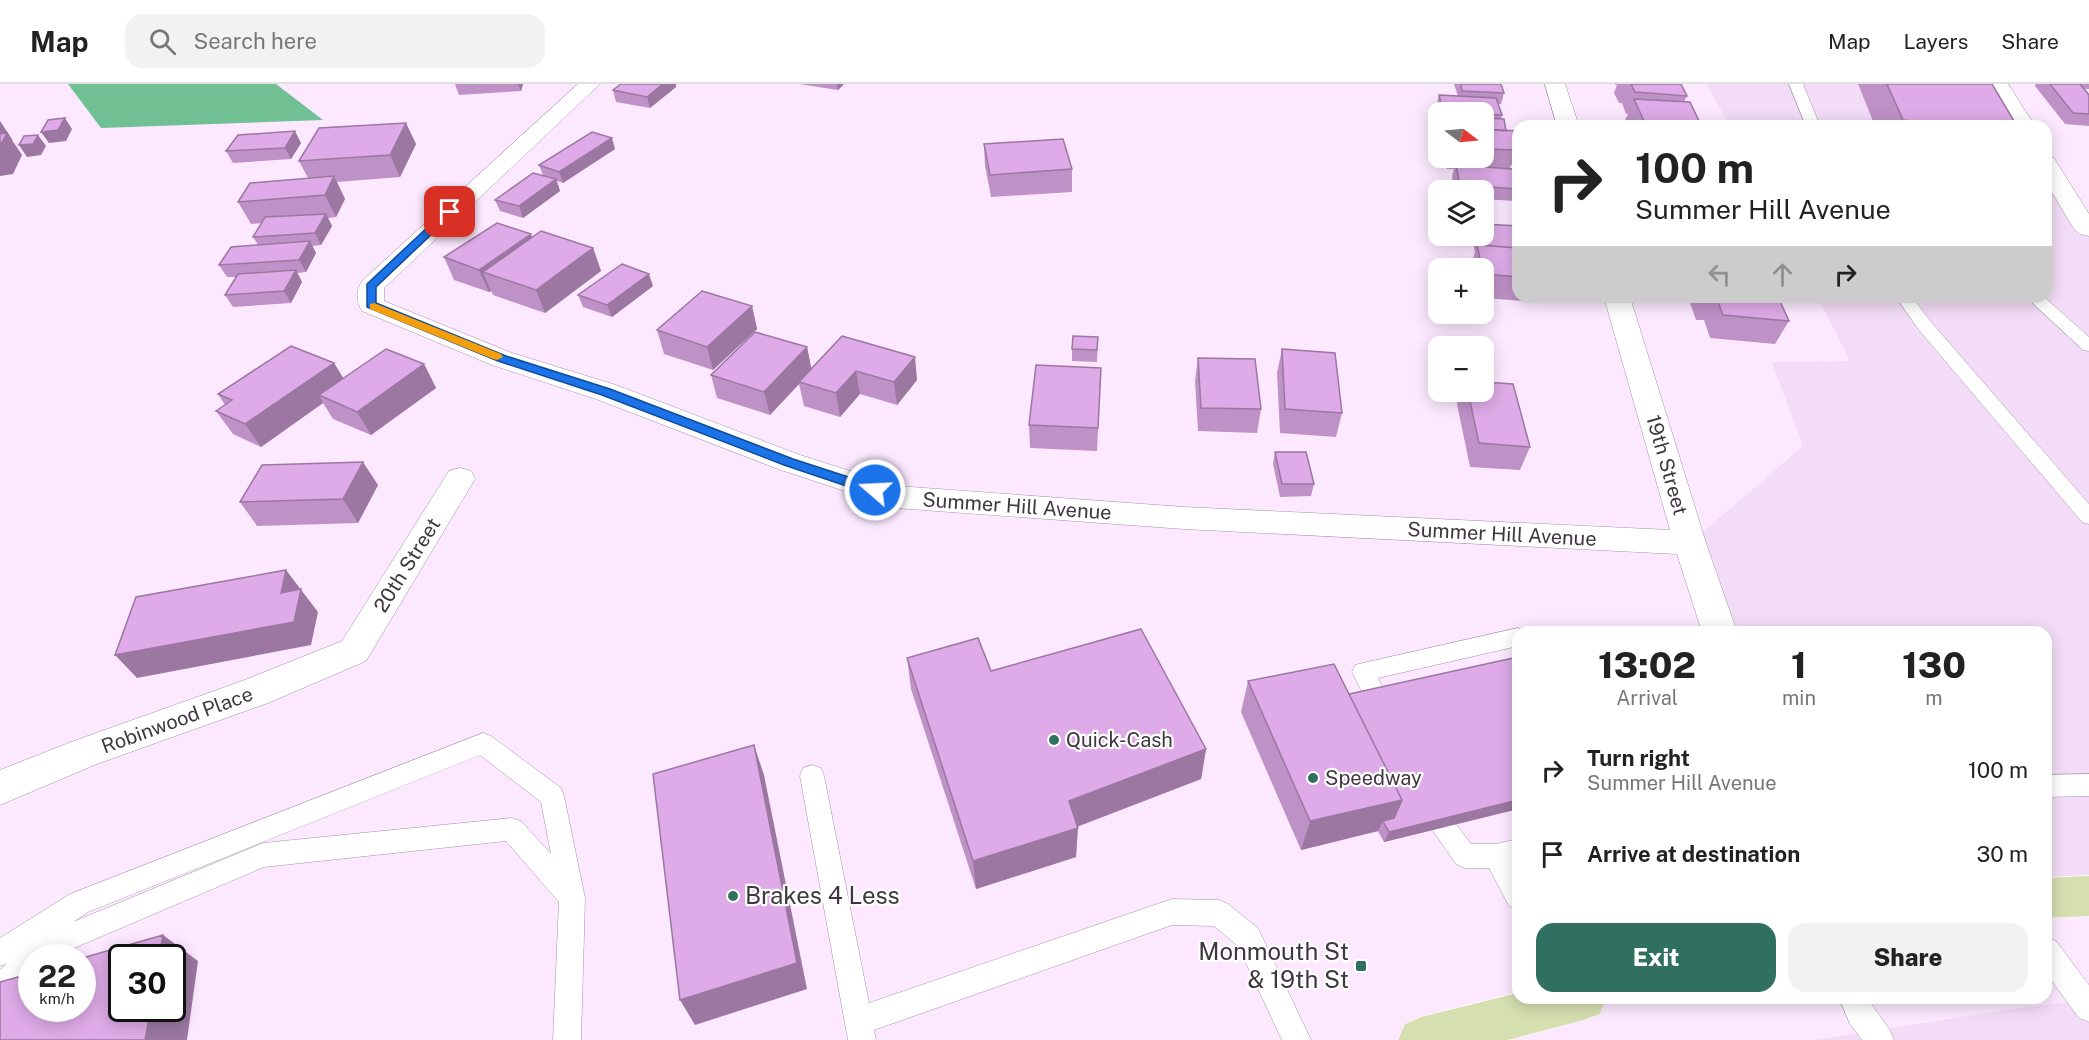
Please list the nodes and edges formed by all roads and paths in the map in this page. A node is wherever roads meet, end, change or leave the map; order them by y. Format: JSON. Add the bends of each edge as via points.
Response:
{"nodes":[{"id":1,"x":590,"y":84,"type":"edge"},
{"id":2,"x":1555,"y":84,"type":"edge"},
{"id":3,"x":1796,"y":84,"type":"edge"},
{"id":4,"x":1998,"y":84,"type":"edge"},
{"id":5,"x":1566,"y":120,"type":"edge"},
{"id":6,"x":1811,"y":120,"type":"edge"},
{"id":7,"x":2020,"y":120,"type":"edge"},
{"id":8,"x":2052,"y":179,"type":"edge"},
{"id":9,"x":2089,"y":229,"type":"edge"},
{"id":10,"x":1619,"y":303,"type":"edge"},
{"id":11,"x":1908,"y":303,"type":"edge"},
{"id":12,"x":2041,"y":303,"type":"edge"},
{"id":13,"x":2089,"y":346,"type":"edge"},
{"id":14,"x":460,"y":479,"type":"dead end"},
{"id":15,"x":2089,"y":518,"type":"edge"},
{"id":16,"x":1689,"y":543,"type":"junction"},
{"id":17,"x":1718,"y":626,"type":"edge"},
{"id":18,"x":1512,"y":639,"type":"edge"},
{"id":19,"x":354,"y":651,"type":"joint"},
{"id":20,"x":1377,"y":699,"type":"edge"},
{"id":21,"x":812,"y":776,"type":"dead end"},
{"id":22,"x":2089,"y":785,"type":"edge"},
{"id":23,"x":2052,"y":786,"type":"edge"},
{"id":24,"x":0,"y":788,"type":"edge"},
{"id":25,"x":1444,"y":828,"type":"edge"},
{"id":26,"x":1507,"y":854,"type":"edge"},
{"id":27,"x":1512,"y":874,"type":"edge"},
{"id":28,"x":2089,"y":896,"type":"edge"},
{"id":29,"x":572,"y":898,"type":"junction"},
{"id":30,"x":2052,"y":898,"type":"edge"},
{"id":31,"x":52,"y":944,"type":"edge"},
{"id":32,"x":0,"y":953,"type":"edge"},
{"id":33,"x":2052,"y":958,"type":"edge"},
{"id":34,"x":18,"y":972,"type":"edge"},
{"id":35,"x":0,"y":989,"type":"edge"},
{"id":36,"x":1555,"y":1004,"type":"edge"},
{"id":37,"x":1856,"y":1004,"type":"edge"},
{"id":38,"x":2089,"y":1008,"type":"edge"},
{"id":39,"x":860,"y":1030,"type":"edge"},
{"id":40,"x":567,"y":1040,"type":"edge"},
{"id":41,"x":1297,"y":1040,"type":"edge"},
{"id":42,"x":1421,"y":1040,"type":"edge"},
{"id":43,"x":1880,"y":1040,"type":"edge"}],
"edges":[{"from":1,"to":16,"type":"street","name":"Summer Hill Avenue","via":[[371,286],[370,305],[502,359],[606,392],[896,498],[1184,518]]},
{"from":2,"to":5,"type":"street"},
{"from":3,"to":6,"type":"lane"},
{"from":4,"to":7,"type":"street"},
{"from":8,"to":9,"type":"street"},
{"from":10,"to":16,"type":"street","name":"19th Street"},
{"from":11,"to":15,"type":"lane"},
{"from":12,"to":13,"type":"lane"},
{"from":14,"to":19,"type":"street","name":"20th Street"},
{"from":16,"to":17,"type":"street","name":"19th Street"},
{"from":18,"to":20,"type":"lane","via":[[1445,664],[1363,672]]},
{"from":19,"to":24,"type":"street","name":"Robinwood Place"},
{"from":21,"to":39,"type":"lane"},
{"from":22,"to":23,"type":"lane"},
{"from":25,"to":26,"type":"lane","via":[[1465,856]]},
{"from":26,"to":27,"type":"lane"},
{"from":28,"to":30,"type":"main road"},
{"from":29,"to":31,"type":"lane","via":[[512,829],[263,855]]},
{"from":29,"to":32,"type":"lane","via":[[552,796],[483,743],[79,903]]},
{"from":29,"to":40,"type":"lane"},
{"from":33,"to":38,"type":"lane"},
{"from":34,"to":35,"type":"lane"},
{"from":36,"to":42,"type":"main road"},
{"from":37,"to":43,"type":"lane"},
{"from":39,"to":41,"type":"lane","via":[[1172,912],[1218,913],[1248,937]]}]}
